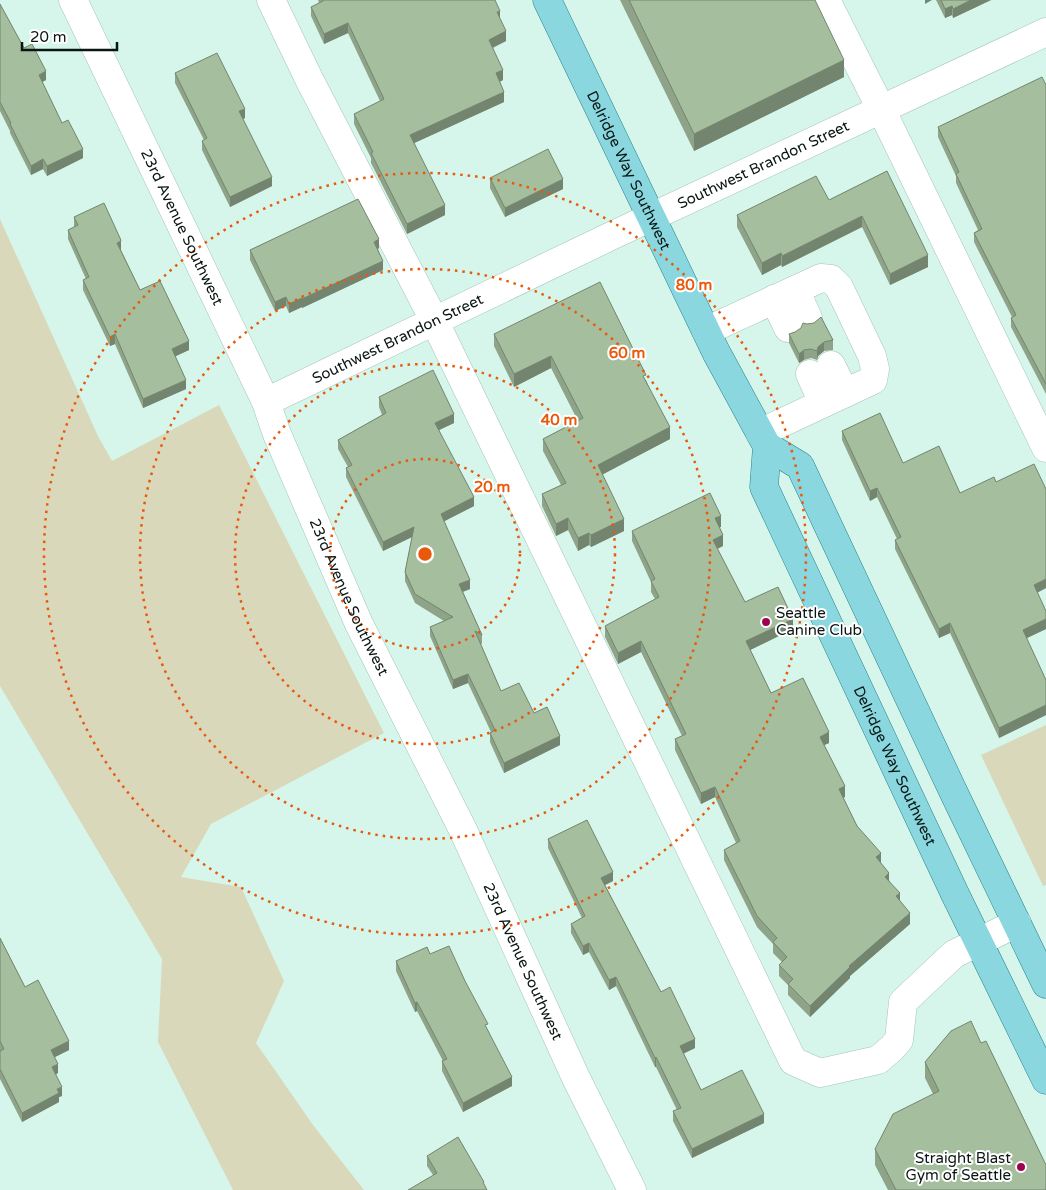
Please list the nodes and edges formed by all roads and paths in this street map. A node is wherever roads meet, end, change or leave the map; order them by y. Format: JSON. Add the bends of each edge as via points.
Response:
{"nodes":[{"id":1,"x":73,"y":0,"type":"edge"},
{"id":2,"x":271,"y":0,"type":"edge"},
{"id":3,"x":547,"y":0,"type":"edge"},
{"id":4,"x":826,"y":0,"type":"edge"},
{"id":5,"x":1046,"y":32,"type":"edge"},
{"id":6,"x":881,"y":109,"type":"junction"},
{"id":7,"x":652,"y":217,"type":"junction"},
{"id":8,"x":785,"y":294,"type":"junction"},
{"id":9,"x":434,"y":320,"type":"junction"},
{"id":10,"x":798,"y":323,"type":"dead end"},
{"id":11,"x":706,"y":331,"type":"junction"},
{"id":12,"x":820,"y":370,"type":"dead end"},
{"id":13,"x":834,"y":398,"type":"junction"},
{"id":14,"x":266,"y":402,"type":"junction"},
{"id":15,"x":763,"y":440,"type":"junction"},
{"id":16,"x":1046,"y":448,"type":"edge"},
{"id":17,"x":1017,"y":923,"type":"junction"},
{"id":18,"x":978,"y":942,"type":"junction"},
{"id":19,"x":1046,"y":984,"type":"edge"},
{"id":20,"x":1046,"y":1080,"type":"edge"},
{"id":21,"x":632,"y":1190,"type":"edge"}],
"edges":[{"from":1,"to":14,"type":"street","name":"23rd Avenue Southwest"},
{"from":2,"to":9,"type":"street"},
{"from":3,"to":7,"type":"main road","name":"Delridge Way Southwest"},
{"from":4,"to":6,"type":"street"},
{"from":5,"to":6,"type":"street","name":"Southwest Brandon Street"},
{"from":6,"to":7,"type":"street","name":"Southwest Brandon Street"},
{"from":6,"to":16,"type":"street"},
{"from":7,"to":9,"type":"street","name":"Southwest Brandon Street"},
{"from":7,"to":11,"type":"main road","name":"Delridge Way Southwest"},
{"from":8,"to":10,"type":"street"},
{"from":8,"to":11,"type":"street"},
{"from":8,"to":13,"type":"street","via":[[821,278],[831,279],[839,287],[872,356],[873,380]]},
{"from":9,"to":14,"type":"street","name":"Southwest Brandon Street"},
{"from":9,"to":18,"type":"street","via":[[793,1061],[820,1073],[878,1060],[899,1040],[903,1002],[954,954]]},
{"from":11,"to":15,"type":"main road","name":"Delridge Way Southwest"},
{"from":12,"to":13,"type":"street"},
{"from":13,"to":15,"type":"street"},
{"from":14,"to":21,"type":"street","name":"23rd Avenue Southwest","via":[[359,624],[463,830],[576,1078]]},
{"from":15,"to":17,"type":"main road","via":[[800,466]]},
{"from":15,"to":18,"type":"main road","name":"Delridge Way Southwest","via":[[764,487]]},
{"from":17,"to":18,"type":"street"},
{"from":17,"to":19,"type":"main road"},
{"from":18,"to":20,"type":"main road","name":"Delridge Way Southwest"}]}
